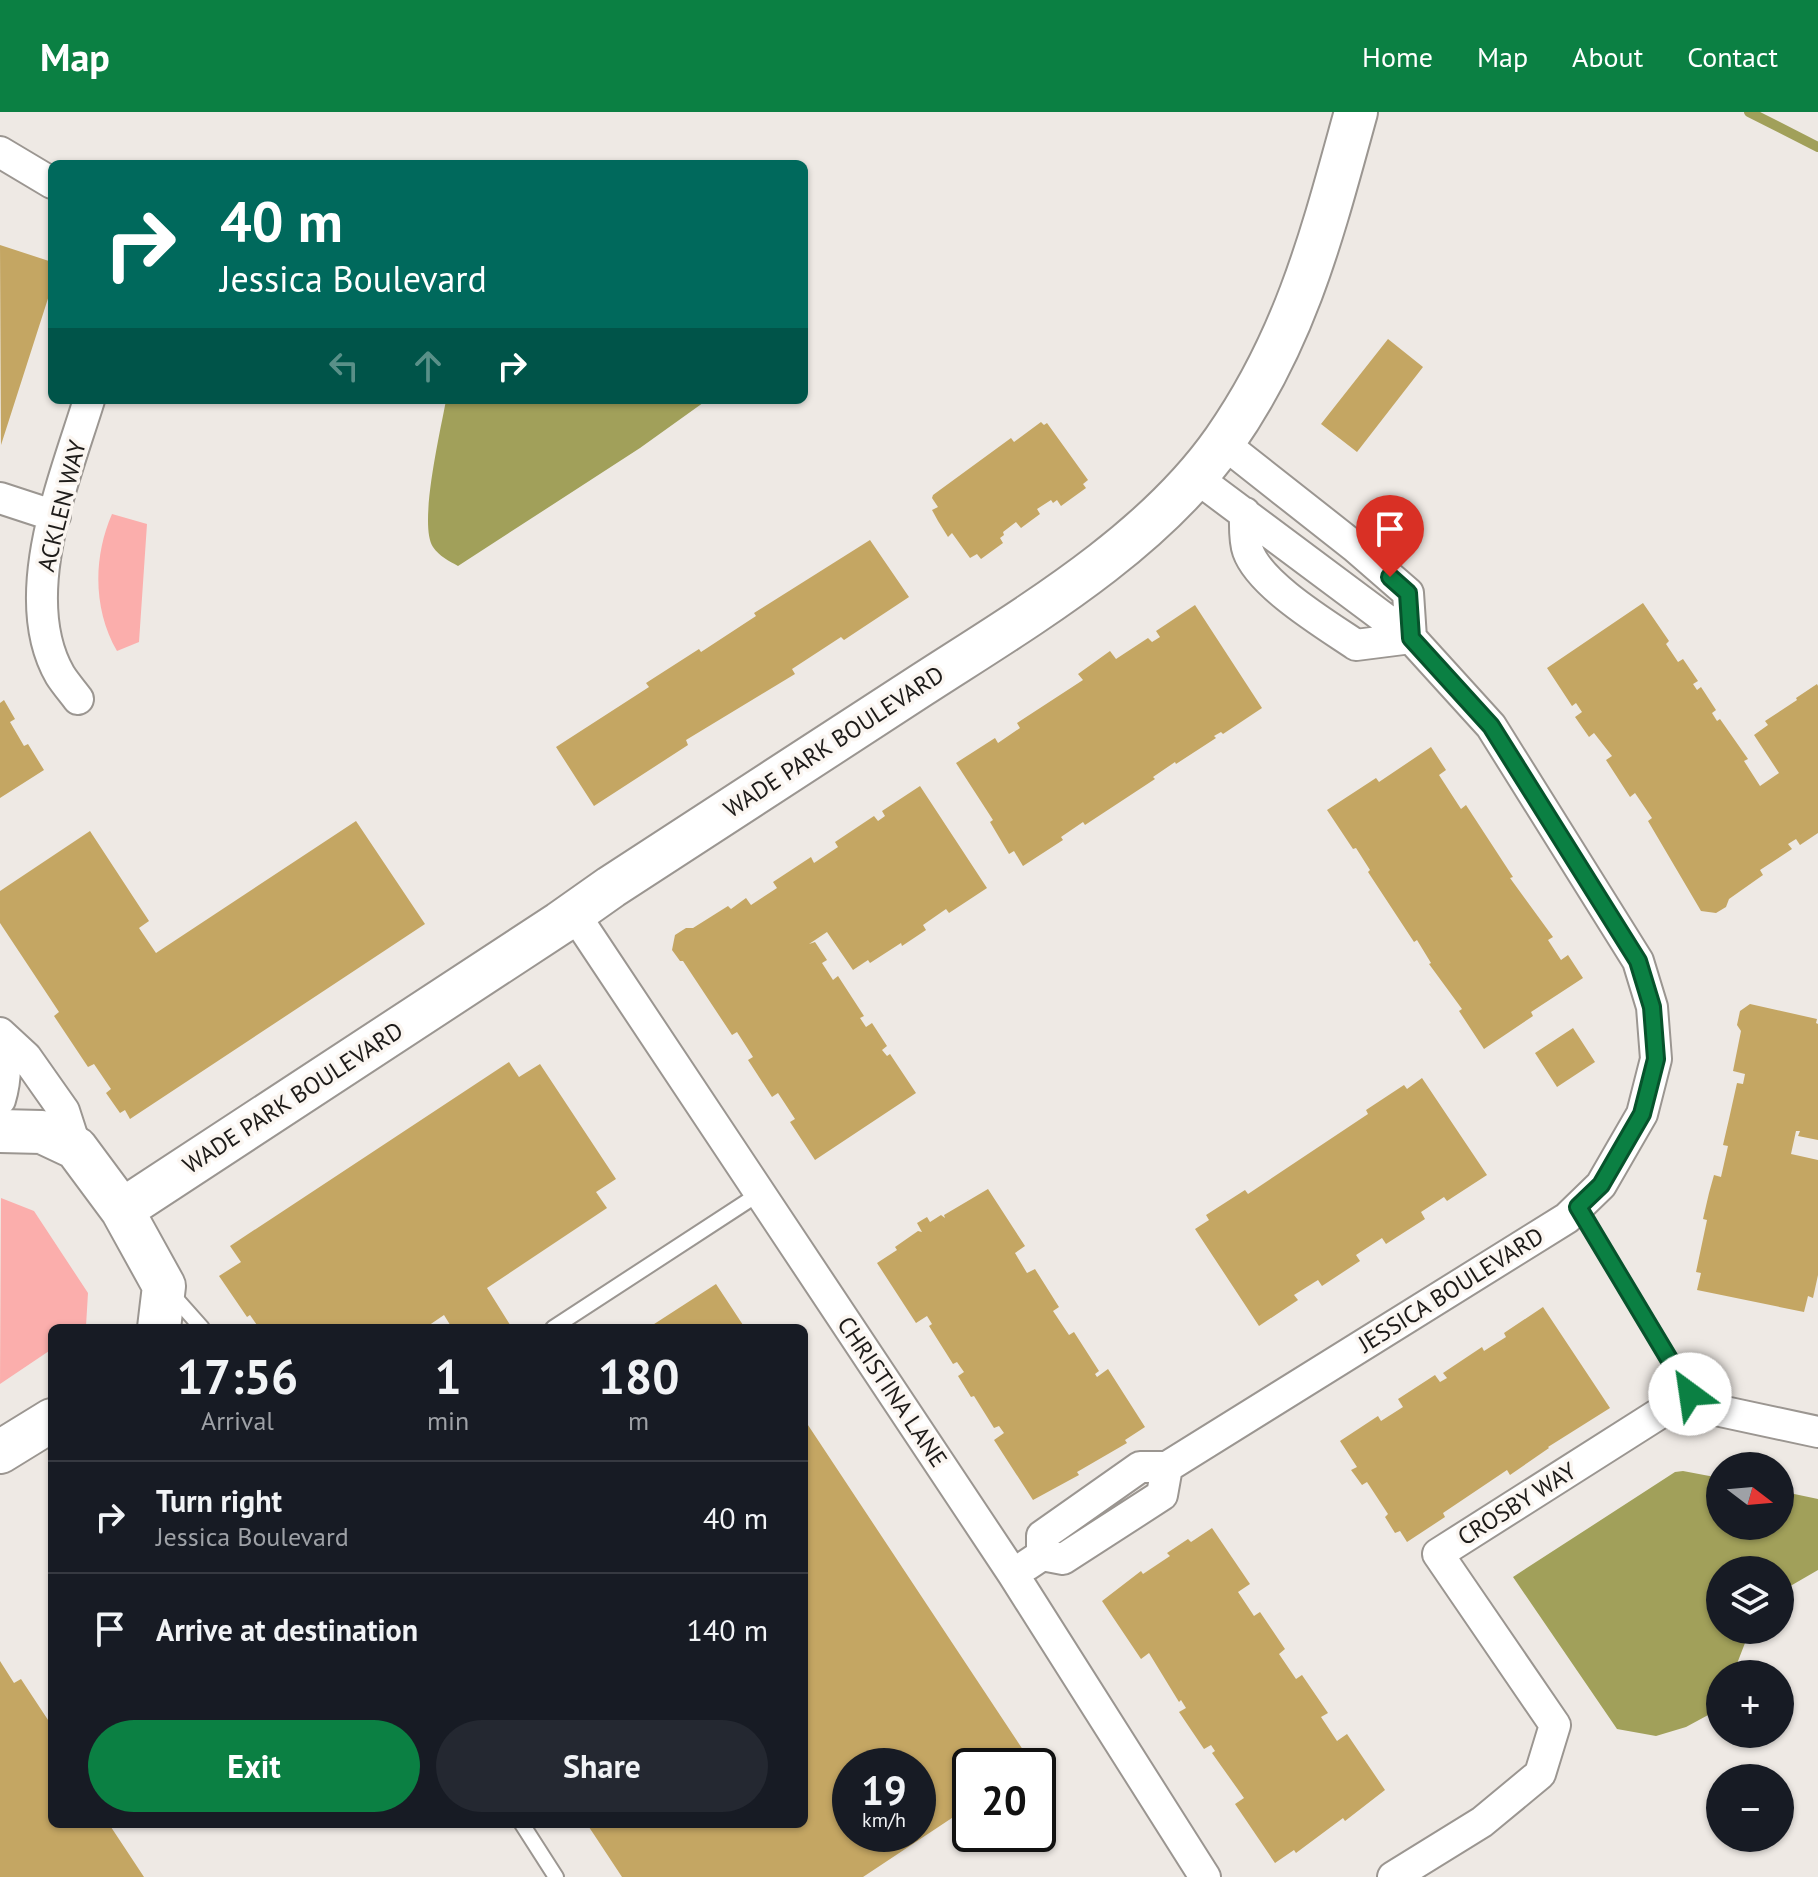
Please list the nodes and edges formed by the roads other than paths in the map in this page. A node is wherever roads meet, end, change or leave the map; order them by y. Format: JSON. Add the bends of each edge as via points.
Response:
{"nodes":[{"id":1,"x":1356,"y":112,"type":"edge"},
{"id":2,"x":0,"y":152,"type":"edge"},
{"id":3,"x":48,"y":181,"type":"edge"},
{"id":4,"x":88,"y":404,"type":"edge"},
{"id":5,"x":1223,"y":443,"type":"junction"},
{"id":6,"x":1194,"y":476,"type":"junction"},
{"id":7,"x":0,"y":498,"type":"edge"},
{"id":8,"x":1245,"y":513,"type":"junction"},
{"id":9,"x":55,"y":516,"type":"junction"},
{"id":10,"x":1330,"y":526,"type":"junction"},
{"id":11,"x":1307,"y":558,"type":"junction"},
{"id":12,"x":1282,"y":590,"type":"junction"},
{"id":13,"x":1411,"y":638,"type":"junction"},
{"id":14,"x":78,"y":699,"type":"dead end"},
{"id":15,"x":573,"y":912,"type":"junction"},
{"id":16,"x":0,"y":1033,"type":"edge"},
{"id":17,"x":0,"y":1100,"type":"edge"},
{"id":18,"x":0,"y":1131,"type":"edge"},
{"id":19,"x":76,"y":1148,"type":"junction"},
{"id":20,"x":760,"y":1193,"type":"junction"},
{"id":21,"x":1578,"y":1207,"type":"junction"},
{"id":22,"x":122,"y":1210,"type":"junction"},
{"id":23,"x":164,"y":1286,"type":"junction"},
{"id":24,"x":159,"y":1324,"type":"edge"},
{"id":25,"x":198,"y":1324,"type":"edge"},
{"id":26,"x":559,"y":1324,"type":"edge"},
{"id":27,"x":1690,"y":1394,"type":"junction"},
{"id":28,"x":48,"y":1422,"type":"edge"},
{"id":29,"x":1818,"y":1432,"type":"edge"},
{"id":30,"x":0,"y":1452,"type":"edge"},
{"id":31,"x":1167,"y":1467,"type":"junction"},
{"id":32,"x":1093,"y":1500,"type":"junction"},
{"id":33,"x":1111,"y":1529,"type":"junction"},
{"id":34,"x":1042,"y":1555,"type":"junction"},
{"id":35,"x":1013,"y":1574,"type":"junction"},
{"id":36,"x":525,"y":1828,"type":"edge"},
{"id":37,"x":556,"y":1877,"type":"edge"},
{"id":38,"x":1205,"y":1877,"type":"edge"},
{"id":39,"x":1393,"y":1877,"type":"edge"}],
"edges":[{"from":1,"to":5,"type":"street","name":"WADE PARK BOULEVARD","via":[[1291,324]]},
{"from":2,"to":3,"type":"street"},
{"from":4,"to":9,"type":"street","name":"ACKLEN WAY"},
{"from":5,"to":6,"type":"street","name":"WADE PARK BOULEVARD"},
{"from":5,"to":10,"type":"street"},
{"from":6,"to":8,"type":"street","name":"JESSICA BOULEVARD"},
{"from":6,"to":15,"type":"street","name":"WADE PARK BOULEVARD","via":[[1172,503],[1103,562],[1012,626]]},
{"from":7,"to":9,"type":"street"},
{"from":8,"to":11,"type":"street","name":"JESSICA BOULEVARD"},
{"from":8,"to":12,"type":"street","via":[[1246,548],[1257,569]]},
{"from":9,"to":14,"type":"street","name":"ACKLEN WAY","via":[[42,597],[46,637],[59,674]]},
{"from":10,"to":11,"type":"street"},
{"from":10,"to":13,"type":"street","via":[[1408,593]]},
{"from":11,"to":12,"type":"street"},
{"from":11,"to":13,"type":"street","name":"JESSICA BOULEVARD"},
{"from":12,"to":13,"type":"street","via":[[1356,645]]},
{"from":13,"to":21,"type":"street","name":"JESSICA BOULEVARD","via":[[1491,726],[1638,961],[1652,1007],[1656,1059],[1642,1114],[1601,1185]]},
{"from":15,"to":20,"type":"street","name":"CHRISTINA LANE"},
{"from":15,"to":22,"type":"street","name":"WADE PARK BOULEVARD"},
{"from":16,"to":17,"type":"street","via":[[6,1056]]},
{"from":16,"to":19,"type":"street","via":[[26,1057],[64,1111]]},
{"from":18,"to":19,"type":"street","via":[[42,1132]]},
{"from":19,"to":22,"type":"street"},
{"from":20,"to":26,"type":"lane"},
{"from":20,"to":35,"type":"street","name":"CHRISTINA LANE"},
{"from":21,"to":27,"type":"lane"},
{"from":21,"to":31,"type":"street","name":"JESSICA BOULEVARD"},
{"from":22,"to":23,"type":"street"},
{"from":23,"to":24,"type":"street"},
{"from":23,"to":25,"type":"lane"},
{"from":27,"to":29,"type":"street","via":[[1697,1406]]},
{"from":27,"to":39,"type":"street","name":"CROSBY WAY","via":[[1438,1554],[1555,1725],[1540,1774],[1482,1822]]},
{"from":28,"to":30,"type":"street"},
{"from":31,"to":32,"type":"street","name":"JESSICA BOULEVARD","via":[[1140,1467]]},
{"from":31,"to":33,"type":"street","name":"JESSICA BOULEVARD","via":[[1162,1495]]},
{"from":32,"to":33,"type":"street"},
{"from":32,"to":34,"type":"street","name":"JESSICA BOULEVARD","via":[[1042,1536]]},
{"from":33,"to":34,"type":"street","name":"JESSICA BOULEVARD","via":[[1063,1559]]},
{"from":34,"to":35,"type":"street","name":"JESSICA BOULEVARD"},
{"from":35,"to":38,"type":"street","name":"CHRISTINA LANE"},
{"from":36,"to":37,"type":"lane"}]}
